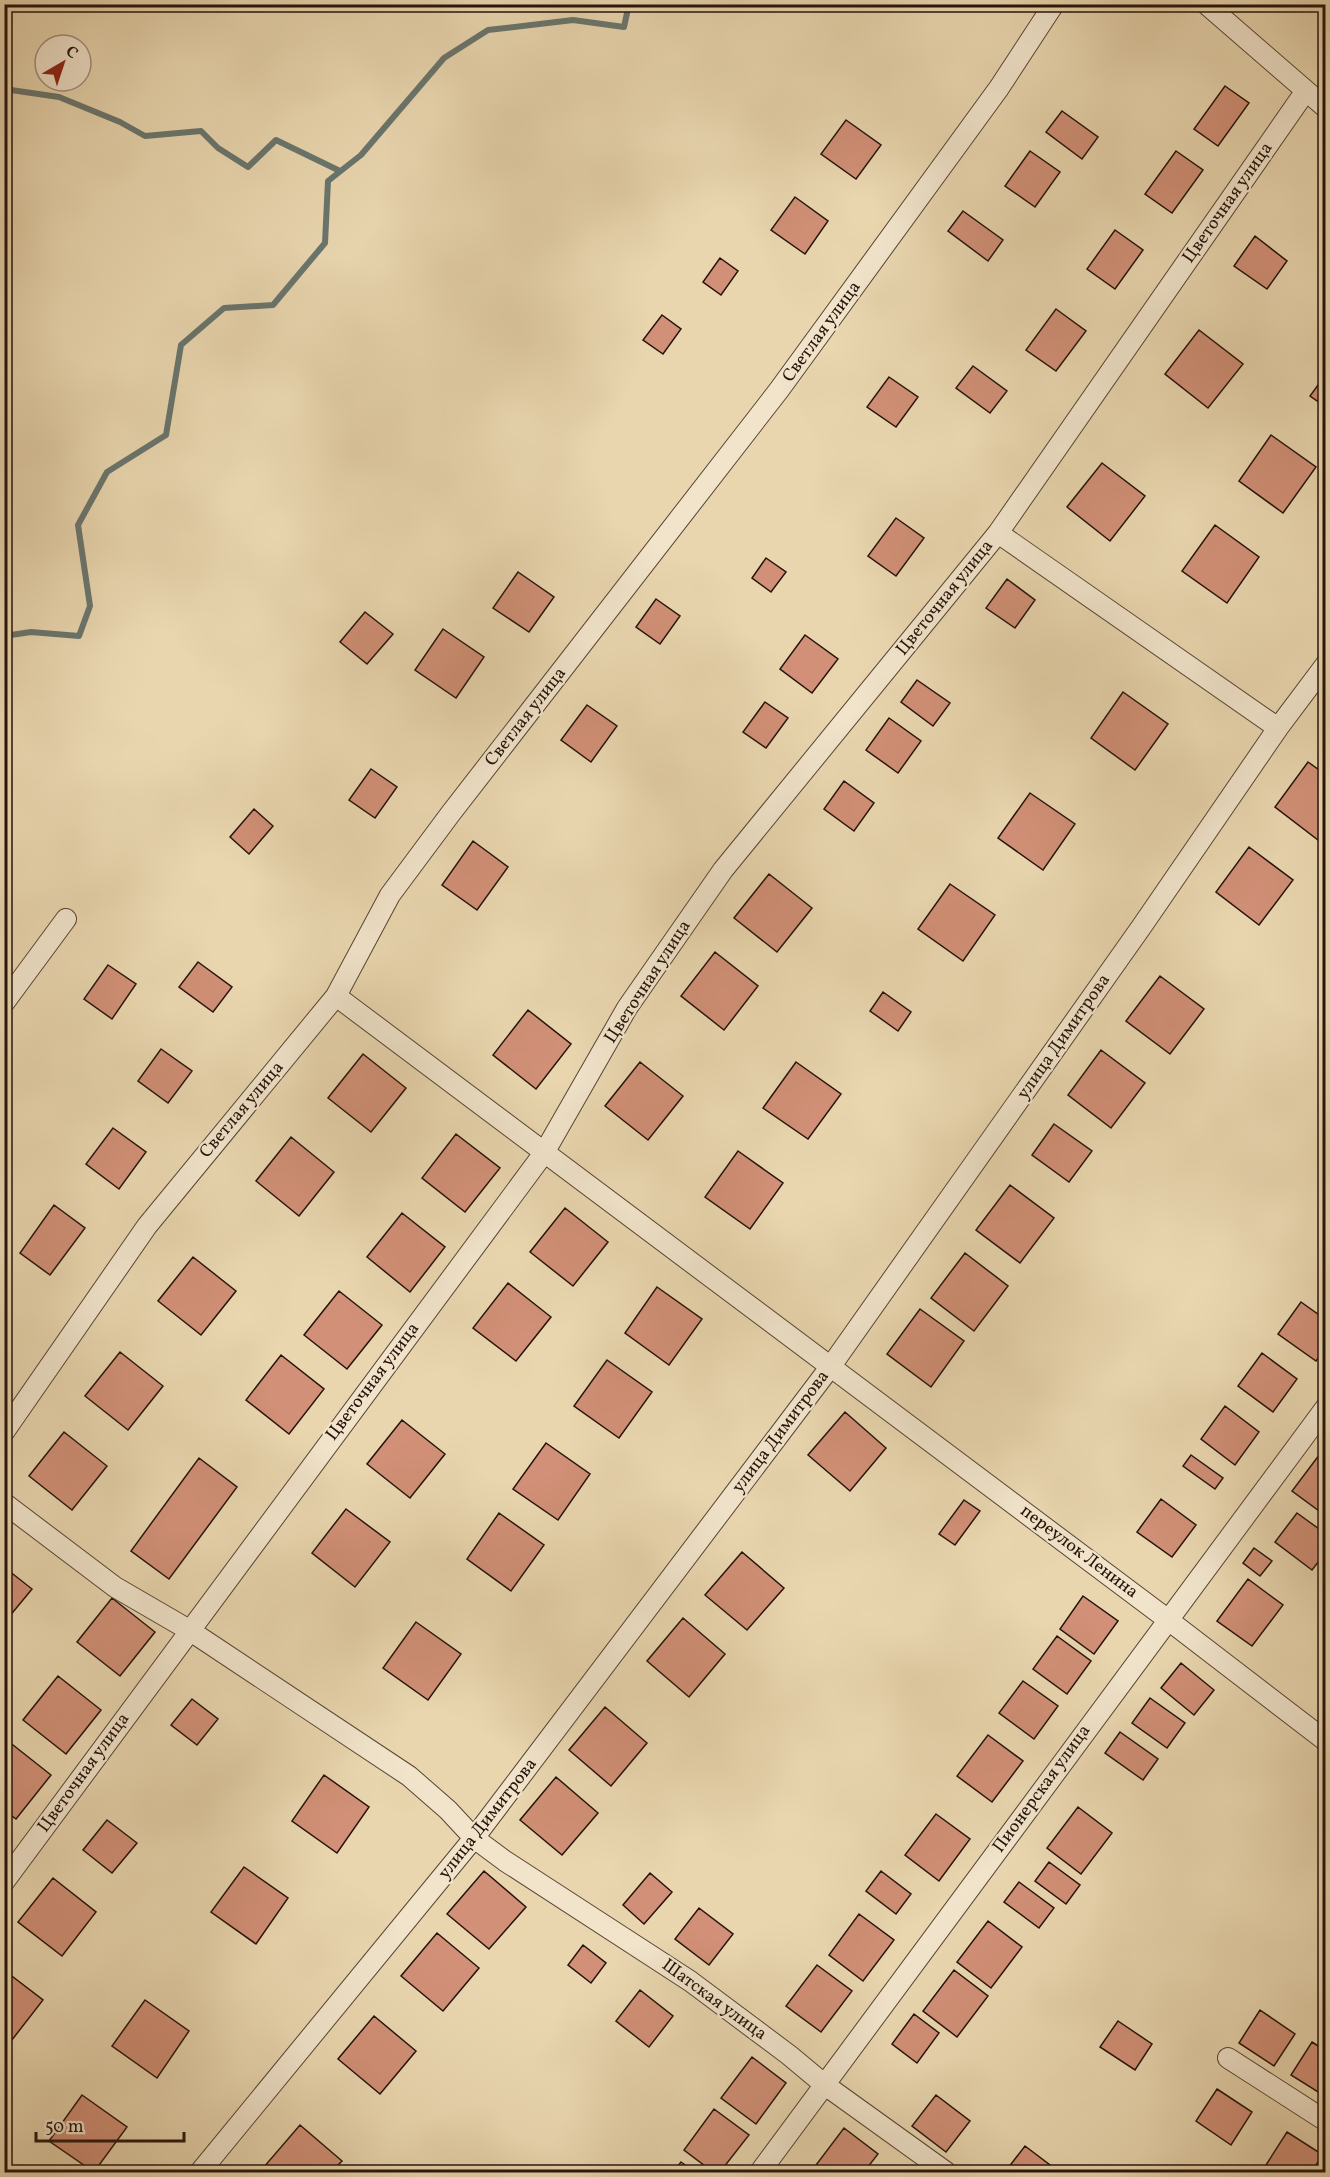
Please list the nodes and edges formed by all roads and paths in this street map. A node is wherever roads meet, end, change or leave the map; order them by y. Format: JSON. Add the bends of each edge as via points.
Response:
{"nodes":[{"id":1,"x":1054,"y":4,"type":"edge"},
{"id":2,"x":1206,"y":4,"type":"edge"},
{"id":3,"x":1305,"y":92,"type":"junction"},
{"id":4,"x":1326,"y":108,"type":"edge"},
{"id":5,"x":998,"y":533,"type":"junction"},
{"id":6,"x":1326,"y":664,"type":"edge"},
{"id":7,"x":1278,"y":728,"type":"junction"},
{"id":8,"x":66,"y":919,"type":"dead end"},
{"id":9,"x":336,"y":996,"type":"junction"},
{"id":10,"x":4,"y":1003,"type":"edge"},
{"id":11,"x":544,"y":1153,"type":"junction"},
{"id":12,"x":831,"y":1366,"type":"junction"},
{"id":13,"x":1326,"y":1407,"type":"edge"},
{"id":14,"x":4,"y":1432,"type":"edge"},
{"id":15,"x":4,"y":1503,"type":"edge"},
{"id":16,"x":1167,"y":1619,"type":"junction"},
{"id":17,"x":189,"y":1630,"type":"junction"},
{"id":18,"x":1326,"y":1741,"type":"edge"},
{"id":19,"x":474,"y":1838,"type":"junction"},
{"id":20,"x":4,"y":1882,"type":"edge"},
{"id":21,"x":1228,"y":2058,"type":"dead end"},
{"id":22,"x":825,"y":2085,"type":"junction"},
{"id":23,"x":1326,"y":2121,"type":"edge"},
{"id":24,"x":200,"y":2172,"type":"edge"},
{"id":25,"x":760,"y":2172,"type":"edge"},
{"id":26,"x":946,"y":2172,"type":"edge"}],
"edges":[{"from":1,"to":9,"type":"street","name":"Светлая улица","via":[[999,88],[779,390],[397,886]]},
{"from":2,"to":3,"type":"street"},
{"from":3,"to":4,"type":"street"},
{"from":3,"to":5,"type":"street","name":"Цветочная улица"},
{"from":5,"to":7,"type":"street"},
{"from":5,"to":11,"type":"street","name":"Цветочная улица","via":[[723,870],[627,1008]]},
{"from":6,"to":7,"type":"street","name":"улица Димитрова"},
{"from":7,"to":12,"type":"street","name":"улица Димитрова"},
{"from":8,"to":10,"type":"street"},
{"from":9,"to":11,"type":"street","name":"переулок Ленина"},
{"from":9,"to":14,"type":"street","name":"Светлая улица","via":[[147,1226]]},
{"from":11,"to":12,"type":"street","name":"переулок Ленина"},
{"from":11,"to":17,"type":"street","name":"Цветочная улица"},
{"from":12,"to":16,"type":"street","name":"переулок Ленина"},
{"from":12,"to":19,"type":"street","name":"улица Димитрова"},
{"from":13,"to":16,"type":"street","name":"Пионерская улица"},
{"from":15,"to":17,"type":"street","name":"Шатская улица","via":[[116,1587]]},
{"from":16,"to":18,"type":"street","name":"переулок Ленина"},
{"from":16,"to":22,"type":"street","name":"Пионерская улица"},
{"from":17,"to":19,"type":"street","name":"Шатская улица","via":[[409,1776]]},
{"from":17,"to":20,"type":"street","name":"Цветочная улица"},
{"from":19,"to":22,"type":"street","name":"Шатская улица","via":[[690,1981]]},
{"from":19,"to":24,"type":"street","name":"улица Димитрова"},
{"from":21,"to":23,"type":"street"},
{"from":22,"to":25,"type":"street","name":"Пионерская улица"},
{"from":22,"to":26,"type":"street","name":"Шатская улица"}]}
